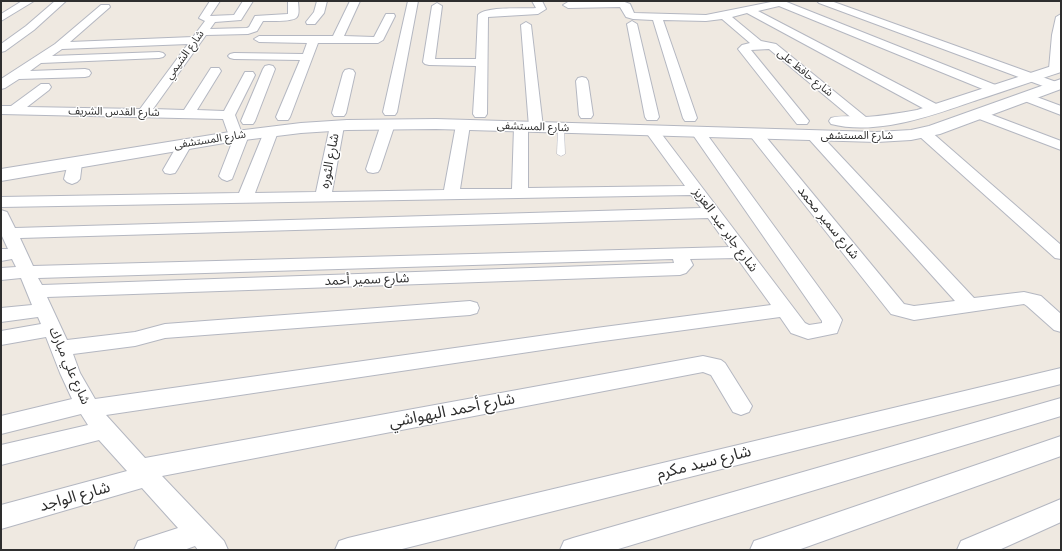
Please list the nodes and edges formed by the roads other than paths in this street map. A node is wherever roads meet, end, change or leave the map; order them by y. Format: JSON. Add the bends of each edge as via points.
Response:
{"nodes":[{"id":1,"x":29,"y":1,"type":"edge"},
{"id":2,"x":61,"y":1,"type":"edge"},
{"id":3,"x":216,"y":1,"type":"edge"},
{"id":4,"x":248,"y":1,"type":"edge"},
{"id":5,"x":293,"y":1,"type":"edge"},
{"id":6,"x":322,"y":1,"type":"edge"},
{"id":7,"x":355,"y":1,"type":"edge"},
{"id":8,"x":413,"y":1,"type":"edge"},
{"id":9,"x":537,"y":1,"type":"edge"},
{"id":10,"x":822,"y":1,"type":"edge"},
{"id":11,"x":777,"y":2,"type":"edge"},
{"id":12,"x":437,"y":6,"type":"dead end"},
{"id":13,"x":105,"y":7,"type":"dead end"},
{"id":14,"x":568,"y":8,"type":"dead end"},
{"id":15,"x":749,"y":10,"type":"junction"},
{"id":16,"x":6,"y":13,"type":"edge"},
{"id":17,"x":724,"y":15,"type":"junction"},
{"id":18,"x":390,"y":16,"type":"dead end"},
{"id":19,"x":657,"y":17,"type":"junction"},
{"id":20,"x":1061,"y":17,"type":"edge"},
{"id":21,"x":1,"y":18,"type":"edge"},
{"id":22,"x":288,"y":18,"type":"junction"},
{"id":23,"x":209,"y":20,"type":"junction"},
{"id":24,"x":311,"y":22,"type":"dead end"},
{"id":25,"x":632,"y":24,"type":"dead end"},
{"id":26,"x":526,"y":25,"type":"dead end"},
{"id":27,"x":269,"y":31,"type":"dead end"},
{"id":28,"x":199,"y":36,"type":"junction"},
{"id":29,"x":259,"y":39,"type":"dead end"},
{"id":30,"x":337,"y":40,"type":"junction"},
{"id":31,"x":763,"y":45,"type":"junction"},
{"id":32,"x":59,"y":46,"type":"junction"},
{"id":33,"x":310,"y":48,"type":"junction"},
{"id":34,"x":404,"y":48,"type":"junction"},
{"id":35,"x":1,"y":49,"type":"edge"},
{"id":36,"x":159,"y":55,"type":"dead end"},
{"id":37,"x":234,"y":56,"type":"dead end"},
{"id":38,"x":39,"y":60,"type":"junction"},
{"id":39,"x":482,"y":63,"type":"junction"},
{"id":40,"x":269,"y":69,"type":"dead end"},
{"id":41,"x":215,"y":71,"type":"dead end"},
{"id":42,"x":85,"y":73,"type":"dead end"},
{"id":43,"x":349,"y":73,"type":"dead end"},
{"id":44,"x":17,"y":75,"type":"junction"},
{"id":45,"x":249,"y":75,"type":"dead end"},
{"id":46,"x":1058,"y":76,"type":"edge"},
{"id":47,"x":1030,"y":77,"type":"junction"},
{"id":48,"x":582,"y":81,"type":"dead end"},
{"id":49,"x":1,"y":85,"type":"edge"},
{"id":50,"x":45,"y":87,"type":"dead end"},
{"id":51,"x":994,"y":89,"type":"junction"},
{"id":52,"x":1026,"y":97,"type":"junction"},
{"id":53,"x":935,"y":109,"type":"junction"},
{"id":54,"x":8,"y":110,"type":"edge"},
{"id":55,"x":1061,"y":111,"type":"edge"},
{"id":56,"x":144,"y":113,"type":"junction"},
{"id":57,"x":188,"y":114,"type":"junction"},
{"id":58,"x":480,"y":114,"type":"junction"},
{"id":59,"x":979,"y":114,"type":"junction"},
{"id":60,"x":586,"y":115,"type":"junction"},
{"id":61,"x":283,"y":117,"type":"junction"},
{"id":62,"x":389,"y":118,"type":"junction"},
{"id":63,"x":338,"y":120,"type":"junction"},
{"id":64,"x":802,"y":121,"type":"junction"},
{"id":65,"x":865,"y":122,"type":"junction"},
{"id":66,"x":530,"y":123,"type":"junction"},
{"id":67,"x":652,"y":124,"type":"junction"},
{"id":68,"x":463,"y":125,"type":"junction"},
{"id":69,"x":694,"y":125,"type":"junction"},
{"id":70,"x":237,"y":126,"type":"junction"},
{"id":71,"x":561,"y":128,"type":"junction"},
{"id":72,"x":270,"y":132,"type":"junction"},
{"id":73,"x":924,"y":133,"type":"junction"},
{"id":74,"x":756,"y":134,"type":"junction"},
{"id":75,"x":813,"y":136,"type":"junction"},
{"id":76,"x":185,"y":144,"type":"junction"},
{"id":77,"x":1061,"y":146,"type":"edge"},
{"id":78,"x":561,"y":154,"type":"dead end"},
{"id":79,"x":1,"y":162,"type":"edge"},
{"id":80,"x":75,"y":163,"type":"junction"},
{"id":81,"x":372,"y":169,"type":"dead end"},
{"id":82,"x":170,"y":170,"type":"dead end"},
{"id":83,"x":1,"y":175,"type":"edge"},
{"id":84,"x":227,"y":176,"type":"dead end"},
{"id":85,"x":72,"y":179,"type":"dead end"},
{"id":86,"x":696,"y":190,"type":"junction"},
{"id":87,"x":520,"y":193,"type":"junction"},
{"id":88,"x":451,"y":194,"type":"junction"},
{"id":89,"x":323,"y":197,"type":"junction"},
{"id":90,"x":245,"y":198,"type":"junction"},
{"id":91,"x":1,"y":202,"type":"edge"},
{"id":92,"x":713,"y":213,"type":"junction"},
{"id":93,"x":5,"y":228,"type":"edge"},
{"id":94,"x":742,"y":252,"type":"junction"},
{"id":95,"x":679,"y":254,"type":"junction"},
{"id":96,"x":1061,"y":254,"type":"edge"},
{"id":97,"x":316,"y":264,"type":"junction"},
{"id":98,"x":20,"y":268,"type":"edge"},
{"id":99,"x":131,"y":269,"type":"junction"},
{"id":100,"x":1,"y":274,"type":"edge"},
{"id":101,"x":312,"y":282,"type":"junction"},
{"id":102,"x":120,"y":288,"type":"junction"},
{"id":103,"x":970,"y":306,"type":"junction"},
{"id":104,"x":470,"y":308,"type":"dead end"},
{"id":105,"x":44,"y":310,"type":"junction"},
{"id":106,"x":784,"y":310,"type":"junction"},
{"id":107,"x":1,"y":316,"type":"edge"},
{"id":108,"x":1061,"y":325,"type":"edge"},
{"id":109,"x":1,"y":338,"type":"edge"},
{"id":110,"x":57,"y":339,"type":"junction"},
{"id":111,"x":1061,"y":376,"type":"edge"},
{"id":112,"x":742,"y":406,"type":"dead end"},
{"id":113,"x":87,"y":407,"type":"junction"},
{"id":114,"x":1061,"y":407,"type":"edge"},
{"id":115,"x":1,"y":425,"type":"edge"},
{"id":116,"x":104,"y":430,"type":"junction"},
{"id":117,"x":1061,"y":446,"type":"edge"},
{"id":118,"x":1,"y":455,"type":"edge"},
{"id":119,"x":145,"y":472,"type":"junction"},
{"id":120,"x":1061,"y":510,"type":"edge"},
{"id":121,"x":1,"y":517,"type":"edge"},
{"id":122,"x":207,"y":542,"type":"edge"},
{"id":123,"x":146,"y":550,"type":"edge"},
{"id":124,"x":348,"y":550,"type":"edge"},
{"id":125,"x":573,"y":550,"type":"edge"},
{"id":126,"x":763,"y":550,"type":"edge"},
{"id":127,"x":970,"y":550,"type":"edge"}],
"edges":[{"from":1,"to":16,"type":"street"},
{"from":2,"to":35,"type":"street"},
{"from":3,"to":23,"type":"street","name":"شارع الشيمي","via":[[204,18]]},
{"from":4,"to":23,"type":"street","via":[[237,18]]},
{"from":5,"to":22,"type":"street","via":[[293,16]]},
{"from":6,"to":24,"type":"street","via":[[319,13]]},
{"from":7,"to":30,"type":"street"},
{"from":8,"to":34,"type":"street"},
{"from":9,"to":39,"type":"street","via":[[541,9],[538,11],[483,15]]},
{"from":10,"to":47,"type":"street"},
{"from":11,"to":15,"type":"street"},
{"from":11,"to":51,"type":"street"},
{"from":12,"to":39,"type":"street","via":[[429,62]]},
{"from":13,"to":32,"type":"street"},
{"from":14,"to":19,"type":"street","via":[[627,8],[633,16]]},
{"from":15,"to":17,"type":"street"},
{"from":15,"to":53,"type":"street"},
{"from":16,"to":21,"type":"street"},
{"from":17,"to":19,"type":"street","via":[[706,18]]},
{"from":17,"to":31,"type":"street","name":"شارع حافظ على","via":[[758,44]]},
{"from":18,"to":30,"type":"street","via":[[379,39]]},
{"from":19,"to":69,"type":"street"},
{"from":20,"to":46,"type":"street","via":[[1056,35]]},
{"from":22,"to":27,"type":"street"},
{"from":22,"to":28,"type":"street","via":[[259,18],[253,29],[248,31]]},
{"from":23,"to":28,"type":"street","name":"شارع الشيمي"},
{"from":25,"to":67,"type":"street"},
{"from":26,"to":66,"type":"street"},
{"from":28,"to":32,"type":"street"},
{"from":28,"to":56,"type":"street","name":"شارع الشيمي"},
{"from":29,"to":33,"type":"street"},
{"from":30,"to":33,"type":"street"},
{"from":31,"to":64,"type":"street","via":[[744,49]]},
{"from":31,"to":65,"type":"street","name":"شارع حافظ على","via":[[772,46]]},
{"from":32,"to":38,"type":"street"},
{"from":33,"to":34,"type":"street"},
{"from":33,"to":37,"type":"street"},
{"from":33,"to":61,"type":"street"},
{"from":34,"to":62,"type":"street"},
{"from":36,"to":38,"type":"street"},
{"from":38,"to":44,"type":"street"},
{"from":39,"to":58,"type":"street"},
{"from":40,"to":70,"type":"street"},
{"from":41,"to":57,"type":"street"},
{"from":42,"to":44,"type":"street"},
{"from":43,"to":63,"type":"street","name":"شارع الثوره"},
{"from":44,"to":49,"type":"street"},
{"from":45,"to":70,"type":"street"},
{"from":46,"to":47,"type":"street","name":"شارع المستشفى"},
{"from":46,"to":52,"type":"street","name":"شارع المستشفى"},
{"from":47,"to":51,"type":"street","name":"شارع المستشفى"},
{"from":48,"to":60,"type":"street"},
{"from":50,"to":54,"type":"street"},
{"from":51,"to":53,"type":"street","name":"شارع المستشفى"},
{"from":52,"to":55,"type":"street"},
{"from":52,"to":59,"type":"street","name":"شارع المستشفى"},
{"from":53,"to":65,"type":"street","name":"شارع المستشفى","via":[[896,119]]},
{"from":54,"to":56,"type":"street","name":"شارع القدس الشريف"},
{"from":56,"to":57,"type":"street","name":"شارع القدس الشريف"},
{"from":57,"to":70,"type":"street","name":"شارع القدس الشريف"},
{"from":58,"to":62,"type":"street","name":"شارع المستشفى"},
{"from":58,"to":66,"type":"street","name":"شارع المستشفى"},
{"from":59,"to":73,"type":"street","name":"شارع المستشفى"},
{"from":59,"to":77,"type":"street"},
{"from":60,"to":66,"type":"street","name":"شارع المستشفى"},
{"from":60,"to":67,"type":"street","name":"شارع المستشفى"},
{"from":61,"to":63,"type":"street","name":"شارع المستشفى"},
{"from":61,"to":70,"type":"street","name":"شارع المستشفى"},
{"from":62,"to":63,"type":"street","name":"شارع المستشفى"},
{"from":62,"to":68,"type":"street","name":"شارع المستشفى"},
{"from":62,"to":81,"type":"street"},
{"from":63,"to":72,"type":"street","name":"شارع المستشفى"},
{"from":63,"to":89,"type":"street","name":"شارع الثوره"},
{"from":64,"to":65,"type":"street","name":"شارع المستشفى"},
{"from":64,"to":69,"type":"street","name":"شارع المستشفى"},
{"from":66,"to":68,"type":"street","name":"شارع المستشفى"},
{"from":66,"to":71,"type":"street","name":"شارع المستشفى"},
{"from":66,"to":87,"type":"street"},
{"from":67,"to":69,"type":"street","name":"شارع المستشفى"},
{"from":67,"to":71,"type":"street","name":"شارع المستشفى"},
{"from":67,"to":86,"type":"street","name":"شارع جابر عبد العزيز"},
{"from":68,"to":88,"type":"street"},
{"from":69,"to":74,"type":"street","name":"شارع المستشفى"},
{"from":69,"to":106,"type":"street","name":"شارع جابر عبد العزيز","via":[[832,320],[830,328],[808,332],[798,328]]},
{"from":70,"to":72,"type":"street","name":"شارع المستشفى"},
{"from":70,"to":76,"type":"street","name":"شارع المستشفى"},
{"from":70,"to":79,"type":"street","name":"شارع المستشفى"},
{"from":70,"to":84,"type":"street"},
{"from":71,"to":78,"type":"lane"},
{"from":72,"to":90,"type":"street"},
{"from":73,"to":75,"type":"street","name":"شارع المستشفى","via":[[877,137]]},
{"from":73,"to":96,"type":"street"},
{"from":74,"to":75,"type":"street","name":"شارع المستشفى"},
{"from":74,"to":103,"type":"street","name":"شارع سمير محمد","via":[[898,309],[914,313]]},
{"from":75,"to":103,"type":"street"},
{"from":76,"to":80,"type":"street","name":"شارع المستشفى"},
{"from":76,"to":82,"type":"street"},
{"from":80,"to":83,"type":"street","name":"شارع المستشفى"},
{"from":80,"to":85,"type":"street"},
{"from":86,"to":87,"type":"street"},
{"from":86,"to":92,"type":"street","name":"شارع جابر عبد العزيز"},
{"from":87,"to":88,"type":"street"},
{"from":88,"to":89,"type":"street"},
{"from":89,"to":90,"type":"street"},
{"from":90,"to":91,"type":"street"},
{"from":92,"to":93,"type":"street"},
{"from":92,"to":94,"type":"street","name":"شارع جابر عبد العزيز"},
{"from":93,"to":98,"type":"street","name":"شارع علي مبارك"},
{"from":94,"to":95,"type":"street"},
{"from":94,"to":106,"type":"street","name":"شارع جابر عبد العزيز"},
{"from":95,"to":97,"type":"street"},
{"from":95,"to":101,"type":"street","name":"شارع سمير أحمد","via":[[684,265],[680,269]]},
{"from":97,"to":99,"type":"street"},
{"from":97,"to":101,"type":"street"},
{"from":98,"to":99,"type":"street"},
{"from":98,"to":100,"type":"street"},
{"from":98,"to":102,"type":"street","name":"شارع سمير أحمد"},
{"from":98,"to":105,"type":"street","name":"شارع علي مبارك"},
{"from":99,"to":102,"type":"street"},
{"from":101,"to":102,"type":"street","name":"شارع سمير أحمد"},
{"from":103,"to":108,"type":"street","via":[[1024,298],[1040,305]]},
{"from":104,"to":110,"type":"street","via":[[165,331],[135,339]]},
{"from":105,"to":107,"type":"street"},
{"from":105,"to":110,"type":"street","name":"شارع علي مبارك"},
{"from":106,"to":113,"type":"street"},
{"from":109,"to":110,"type":"street"},
{"from":110,"to":113,"type":"street","name":"شارع علي مبارك"},
{"from":111,"to":124,"type":"street","name":"شارع سيد مكرم"},
{"from":112,"to":119,"type":"street","name":"شارع أحمد البهواشي","via":[[718,369],[703,364]]},
{"from":113,"to":115,"type":"street"},
{"from":113,"to":116,"type":"street","name":"شارع علي مبارك"},
{"from":114,"to":125,"type":"street"},
{"from":116,"to":118,"type":"street"},
{"from":116,"to":119,"type":"street","name":"شارع علي مبارك"},
{"from":117,"to":126,"type":"street"},
{"from":119,"to":121,"type":"street","name":"شارع الواجد"},
{"from":119,"to":122,"type":"street","name":"شارع علي مبارك"},
{"from":120,"to":127,"type":"street"},
{"from":122,"to":123,"type":"street"}]}
